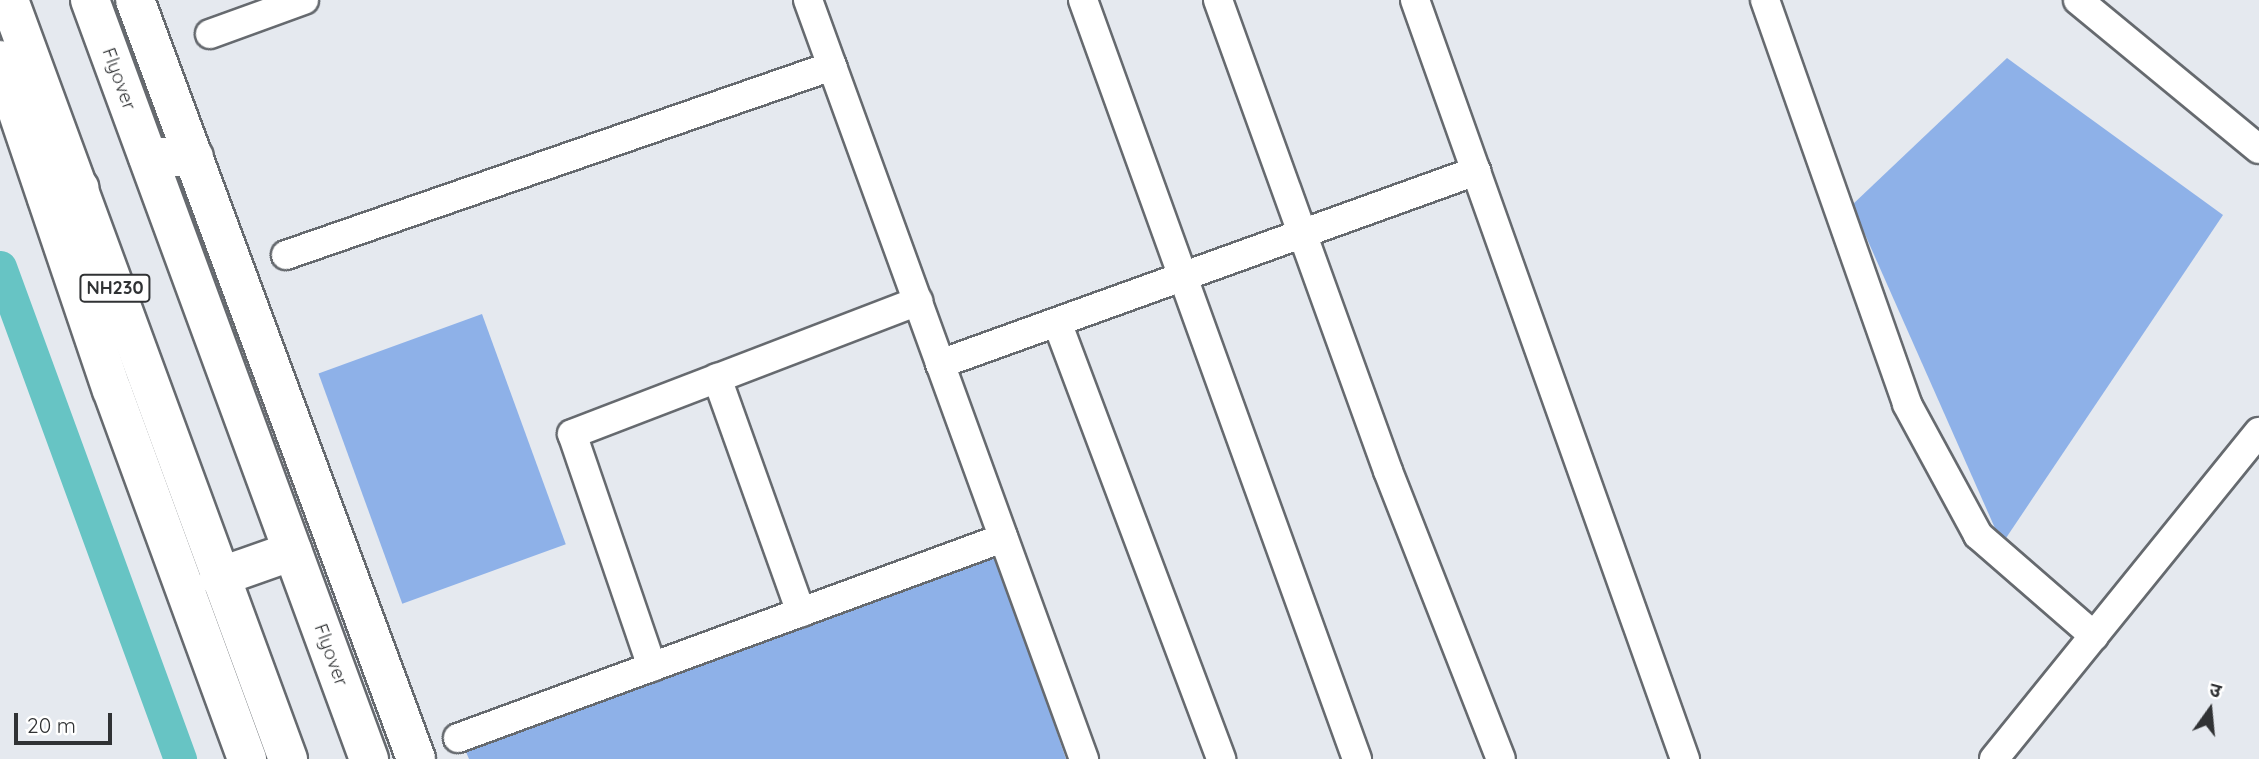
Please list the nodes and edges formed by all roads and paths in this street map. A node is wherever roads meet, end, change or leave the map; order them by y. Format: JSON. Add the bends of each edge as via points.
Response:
{"nodes":[{"id":1,"x":9,"y":0,"type":"edge"},
{"id":2,"x":90,"y":0,"type":"edge"},
{"id":3,"x":135,"y":0,"type":"edge"},
{"id":4,"x":304,"y":0,"type":"edge"},
{"id":5,"x":808,"y":0,"type":"edge"},
{"id":6,"x":1083,"y":0,"type":"edge"},
{"id":7,"x":1218,"y":0,"type":"edge"},
{"id":8,"x":1415,"y":0,"type":"edge"},
{"id":9,"x":1765,"y":0,"type":"edge"},
{"id":10,"x":2078,"y":0,"type":"edge"},
{"id":11,"x":210,"y":34,"type":"dead end"},
{"id":12,"x":0,"y":60,"type":"edge"},
{"id":13,"x":832,"y":66,"type":"junction"},
{"id":14,"x":2259,"y":149,"type":"edge"},
{"id":15,"x":194,"y":156,"type":"junction"},
{"id":16,"x":148,"y":157,"type":"junction"},
{"id":17,"x":1476,"y":172,"type":"junction"},
{"id":18,"x":63,"y":193,"type":"junction"},
{"id":19,"x":1301,"y":234,"type":"junction"},
{"id":20,"x":286,"y":255,"type":"dead end"},
{"id":21,"x":1183,"y":277,"type":"junction"},
{"id":22,"x":918,"y":301,"type":"junction"},
{"id":23,"x":1057,"y":322,"type":"junction"},
{"id":24,"x":940,"y":364,"type":"junction"},
{"id":25,"x":717,"y":378,"type":"junction"},
{"id":26,"x":2259,"y":432,"type":"edge"},
{"id":27,"x":1003,"y":538,"type":"junction"},
{"id":28,"x":293,"y":551,"type":"junction"},
{"id":29,"x":219,"y":577,"type":"junction"},
{"id":30,"x":801,"y":612,"type":"junction"},
{"id":31,"x":2094,"y":636,"type":"junction"},
{"id":32,"x":652,"y":667,"type":"junction"},
{"id":33,"x":458,"y":738,"type":"dead end"},
{"id":34,"x":247,"y":759,"type":"edge"},
{"id":35,"x":288,"y":759,"type":"edge"},
{"id":36,"x":369,"y":759,"type":"edge"},
{"id":37,"x":416,"y":759,"type":"edge"},
{"id":38,"x":1084,"y":759,"type":"edge"},
{"id":39,"x":1222,"y":759,"type":"edge"},
{"id":40,"x":1357,"y":759,"type":"edge"},
{"id":41,"x":1501,"y":759,"type":"edge"},
{"id":42,"x":1685,"y":759,"type":"edge"},
{"id":43,"x":1994,"y":759,"type":"edge"}],
"edges":[{"from":1,"to":18,"type":"main road","number":"NH230"},
{"from":2,"to":16,"type":"main road","name":"Flyover"},
{"from":3,"to":15,"type":"main road"},
{"from":4,"to":11,"type":"street"},
{"from":5,"to":13,"type":"street"},
{"from":6,"to":21,"type":"street"},
{"from":7,"to":19,"type":"street"},
{"from":8,"to":17,"type":"street"},
{"from":9,"to":31,"type":"street","via":[[1907,404],[1978,535]]},
{"from":10,"to":14,"type":"street"},
{"from":12,"to":18,"type":"main road"},
{"from":13,"to":20,"type":"street"},
{"from":13,"to":22,"type":"street"},
{"from":15,"to":16,"type":"main road"},
{"from":15,"to":37,"type":"main road"},
{"from":16,"to":28,"type":"main road","name":"Flyover"},
{"from":17,"to":19,"type":"street"},
{"from":17,"to":42,"type":"street"},
{"from":18,"to":29,"type":"main road","number":"NH230"},
{"from":18,"to":34,"type":"main road","via":[[112,390]]},
{"from":19,"to":21,"type":"street"},
{"from":19,"to":41,"type":"street"},
{"from":21,"to":23,"type":"street"},
{"from":21,"to":40,"type":"street"},
{"from":22,"to":24,"type":"street"},
{"from":22,"to":25,"type":"street"},
{"from":23,"to":24,"type":"street"},
{"from":23,"to":39,"type":"street"},
{"from":24,"to":27,"type":"street"},
{"from":25,"to":30,"type":"street"},
{"from":25,"to":32,"type":"street","via":[[572,434]]},
{"from":26,"to":31,"type":"street"},
{"from":27,"to":30,"type":"street"},
{"from":27,"to":38,"type":"street"},
{"from":28,"to":29,"type":"main road"},
{"from":28,"to":36,"type":"main road","name":"Flyover"},
{"from":29,"to":35,"type":"main road","number":"NH230"},
{"from":30,"to":32,"type":"street"},
{"from":31,"to":43,"type":"street"},
{"from":32,"to":33,"type":"street"}]}
